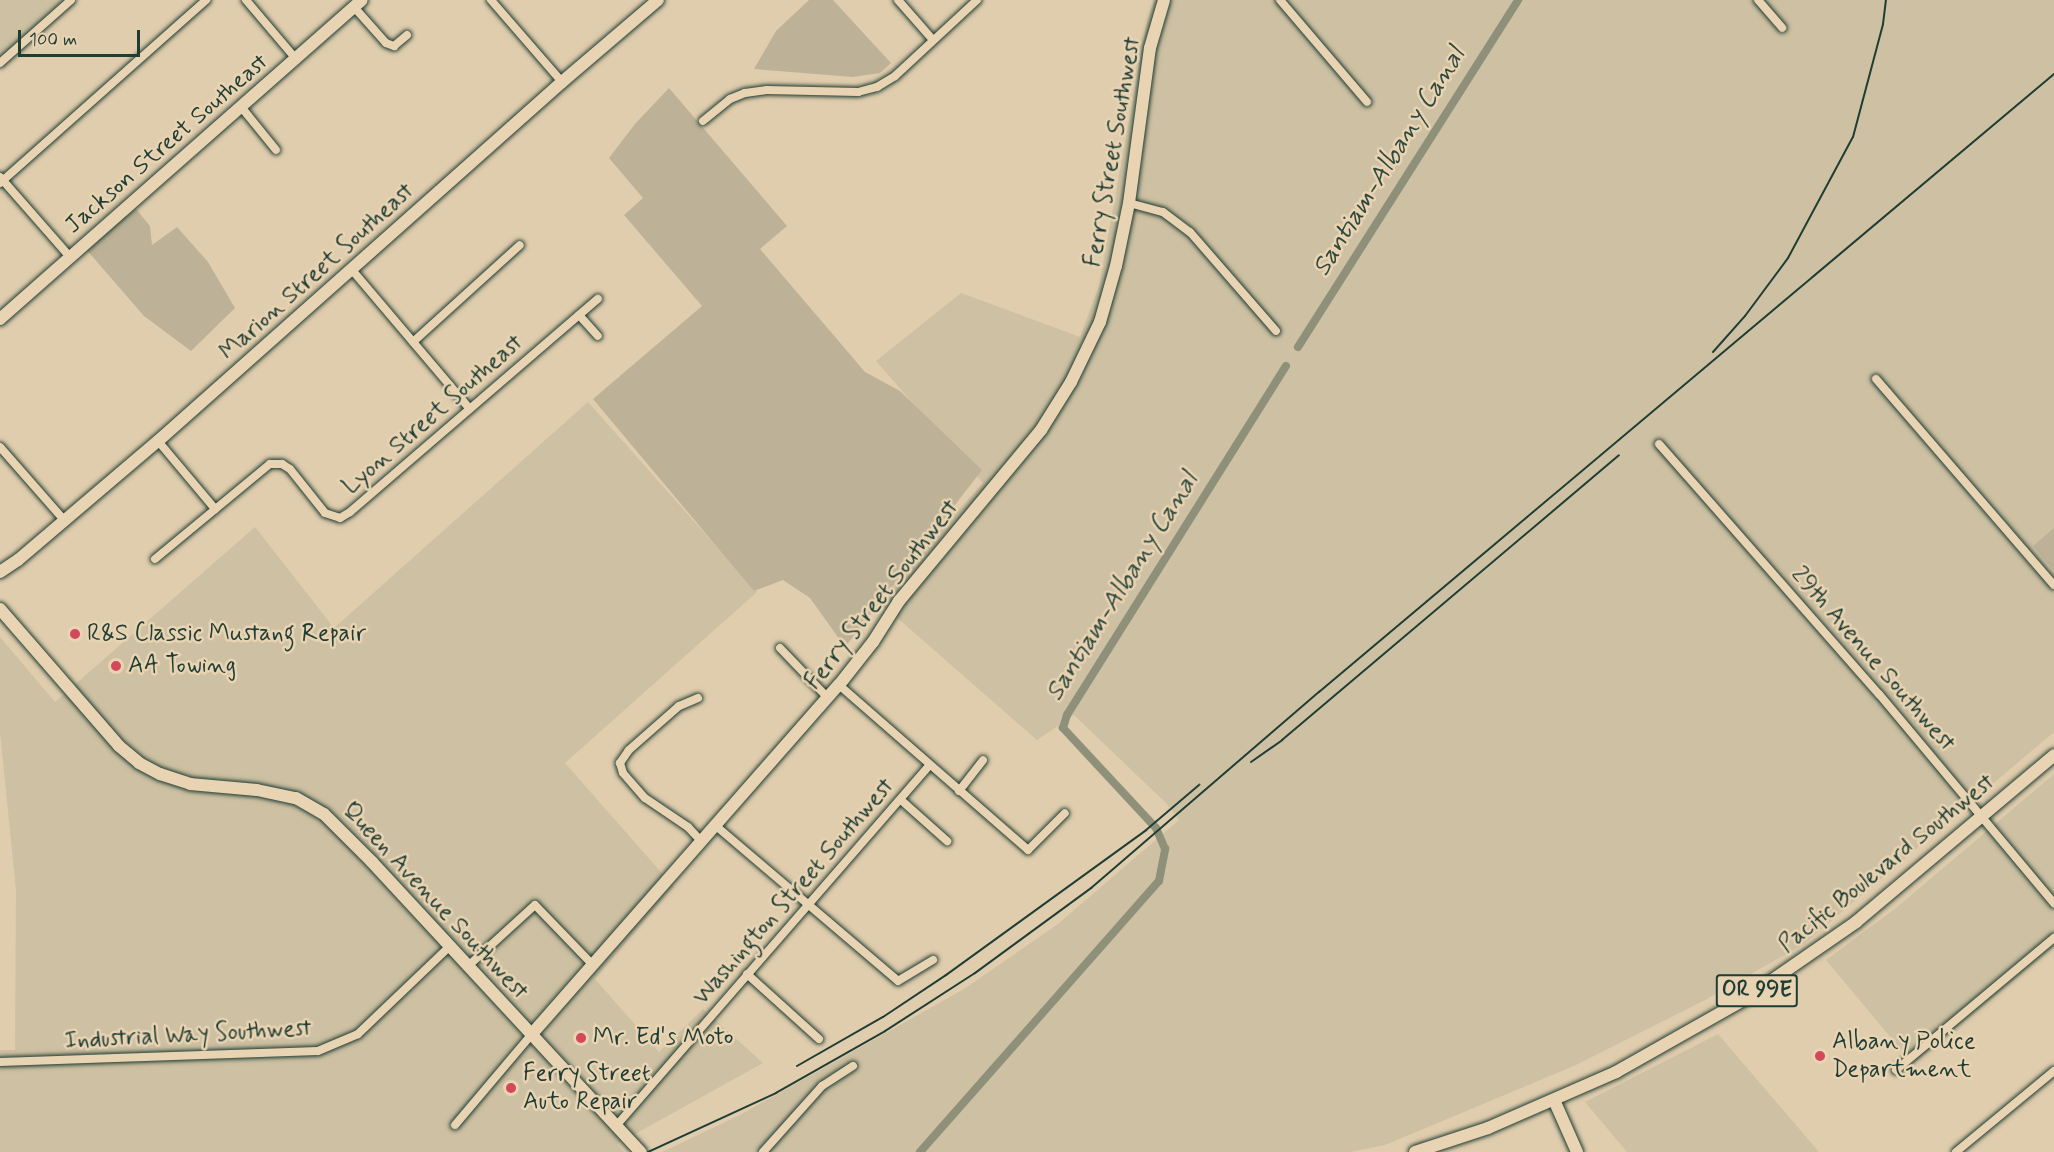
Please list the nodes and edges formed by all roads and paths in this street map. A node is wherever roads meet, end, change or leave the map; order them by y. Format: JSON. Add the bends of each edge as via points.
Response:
{"nodes":[{"id":1,"x":71,"y":0,"type":"edge"},
{"id":2,"x":206,"y":0,"type":"edge"},
{"id":3,"x":246,"y":0,"type":"edge"},
{"id":4,"x":490,"y":0,"type":"edge"},
{"id":5,"x":658,"y":0,"type":"edge"},
{"id":6,"x":898,"y":0,"type":"edge"},
{"id":7,"x":977,"y":0,"type":"edge"},
{"id":8,"x":1164,"y":0,"type":"edge"},
{"id":9,"x":1280,"y":0,"type":"edge"},
{"id":10,"x":1758,"y":0,"type":"edge"},
{"id":11,"x":358,"y":4,"type":"edge"},
{"id":12,"x":1782,"y":28,"type":"dead end"},
{"id":13,"x":407,"y":35,"type":"dead end"},
{"id":14,"x":933,"y":40,"type":"junction"},
{"id":15,"x":296,"y":59,"type":"junction"},
{"id":16,"x":0,"y":63,"type":"edge"},
{"id":17,"x":562,"y":82,"type":"junction"},
{"id":18,"x":1367,"y":102,"type":"dead end"},
{"id":19,"x":242,"y":108,"type":"junction"},
{"id":20,"x":703,"y":121,"type":"dead end"},
{"id":21,"x":276,"y":150,"type":"dead end"},
{"id":22,"x":1,"y":180,"type":"edge"},
{"id":23,"x":1129,"y":203,"type":"junction"},
{"id":24,"x":520,"y":245,"type":"dead end"},
{"id":25,"x":70,"y":257,"type":"junction"},
{"id":26,"x":352,"y":270,"type":"junction"},
{"id":27,"x":598,"y":299,"type":"dead end"},
{"id":28,"x":579,"y":315,"type":"junction"},
{"id":29,"x":0,"y":319,"type":"edge"},
{"id":30,"x":1276,"y":331,"type":"dead end"},
{"id":31,"x":598,"y":336,"type":"dead end"},
{"id":32,"x":413,"y":342,"type":"junction"},
{"id":33,"x":1876,"y":379,"type":"dead end"},
{"id":34,"x":470,"y":409,"type":"junction"},
{"id":35,"x":158,"y":441,"type":"junction"},
{"id":36,"x":1659,"y":444,"type":"dead end"},
{"id":37,"x":0,"y":447,"type":"edge"},
{"id":38,"x":214,"y":509,"type":"junction"},
{"id":39,"x":64,"y":520,"type":"junction"},
{"id":40,"x":155,"y":559,"type":"dead end"},
{"id":41,"x":0,"y":572,"type":"edge"},
{"id":42,"x":2054,"y":585,"type":"edge"},
{"id":43,"x":0,"y":609,"type":"edge"},
{"id":44,"x":780,"y":648,"type":"dead end"},
{"id":45,"x":839,"y":685,"type":"junction"},
{"id":46,"x":698,"y":698,"type":"dead end"},
{"id":47,"x":828,"y":698,"type":"junction"},
{"id":48,"x":2054,"y":755,"type":"edge"},
{"id":49,"x":983,"y":760,"type":"dead end"},
{"id":50,"x":930,"y":765,"type":"junction"},
{"id":51,"x":959,"y":791,"type":"junction"},
{"id":52,"x":901,"y":800,"type":"junction"},
{"id":53,"x":1065,"y":813,"type":"dead end"},
{"id":54,"x":1983,"y":817,"type":"junction"},
{"id":55,"x":716,"y":826,"type":"junction"},
{"id":56,"x":947,"y":841,"type":"dead end"},
{"id":57,"x":702,"y":842,"type":"junction"},
{"id":58,"x":2054,"y":903,"type":"edge"},
{"id":59,"x":808,"y":904,"type":"junction"},
{"id":60,"x":2054,"y":938,"type":"edge"},
{"id":61,"x":449,"y":947,"type":"junction"},
{"id":62,"x":933,"y":960,"type":"dead end"},
{"id":63,"x":593,"y":964,"type":"junction"},
{"id":64,"x":467,"y":967,"type":"junction"},
{"id":65,"x":747,"y":974,"type":"junction"},
{"id":66,"x":531,"y":1035,"type":"junction"},
{"id":67,"x":819,"y":1039,"type":"dead end"},
{"id":68,"x":0,"y":1062,"type":"edge"},
{"id":69,"x":854,"y":1066,"type":"dead end"},
{"id":70,"x":1896,"y":1070,"type":"dead end"},
{"id":71,"x":2054,"y":1071,"type":"edge"},
{"id":72,"x":1554,"y":1100,"type":"junction"},
{"id":73,"x":455,"y":1125,"type":"dead end"},
{"id":74,"x":616,"y":1126,"type":"junction"},
{"id":75,"x":641,"y":1152,"type":"edge"},
{"id":76,"x":763,"y":1152,"type":"edge"},
{"id":77,"x":1415,"y":1152,"type":"edge"},
{"id":78,"x":1577,"y":1152,"type":"edge"},
{"id":79,"x":1956,"y":1152,"type":"edge"}],
"edges":[{"from":1,"to":16,"type":"street"},
{"from":2,"to":22,"type":"street"},
{"from":3,"to":15,"type":"street"},
{"from":4,"to":17,"type":"street"},
{"from":5,"to":17,"type":"street","name":"Marion Street Southeast"},
{"from":6,"to":14,"type":"street"},
{"from":7,"to":14,"type":"street"},
{"from":8,"to":23,"type":"street","name":"Ferry Street Southwest","via":[[1150,48]]},
{"from":9,"to":18,"type":"street"},
{"from":10,"to":12,"type":"street"},
{"from":11,"to":13,"type":"street","via":[[386,44],[394,46]]},
{"from":11,"to":15,"type":"street","name":"Jackson Street Southeast"},
{"from":14,"to":20,"type":"street","via":[[895,76],[877,87],[849,93],[745,93],[730,99]]},
{"from":15,"to":19,"type":"street","name":"Jackson Street Southeast"},
{"from":17,"to":26,"type":"street","name":"Marion Street Southeast"},
{"from":19,"to":21,"type":"street"},
{"from":19,"to":25,"type":"street","name":"Jackson Street Southeast"},
{"from":22,"to":25,"type":"street"},
{"from":23,"to":30,"type":"street","via":[[1163,212],[1190,232]]},
{"from":23,"to":45,"type":"street","name":"Ferry Street Southwest","via":[[1100,322],[1071,382],[1041,430],[899,601]]},
{"from":24,"to":32,"type":"street"},
{"from":25,"to":29,"type":"street","name":"Jackson Street Southeast"},
{"from":26,"to":32,"type":"street"},
{"from":26,"to":35,"type":"street","name":"Marion Street Southeast"},
{"from":27,"to":28,"type":"street","name":"Lyon Street Southeast"},
{"from":28,"to":31,"type":"street"},
{"from":28,"to":34,"type":"street","name":"Lyon Street Southeast"},
{"from":32,"to":34,"type":"street"},
{"from":33,"to":42,"type":"street"},
{"from":34,"to":38,"type":"street","name":"Lyon Street Southeast","via":[[340,518],[325,513],[282,464],[270,464]]},
{"from":35,"to":38,"type":"street"},
{"from":35,"to":39,"type":"street","name":"Marion Street Southeast"},
{"from":36,"to":54,"type":"street","name":"29th Avenue Southwest"},
{"from":37,"to":39,"type":"street"},
{"from":38,"to":40,"type":"street","name":"Lyon Street Southeast"},
{"from":39,"to":41,"type":"street","name":"Marion Street Southeast"},
{"from":43,"to":61,"type":"street","name":"Queen Avenue Southwest","via":[[119,746],[139,763],[190,784],[296,798],[324,814]]},
{"from":44,"to":47,"type":"street"},
{"from":45,"to":47,"type":"street","name":"Ferry Street Southwest"},
{"from":45,"to":50,"type":"street"},
{"from":46,"to":57,"type":"street","via":[[679,706],[629,750],[620,763],[623,773],[645,798],[688,827]]},
{"from":47,"to":55,"type":"street","name":"Ferry Street Southwest"},
{"from":48,"to":54,"type":"street","name":"Pacific Boulevard Southwest","number":"OR 99E"},
{"from":49,"to":51,"type":"street"},
{"from":50,"to":51,"type":"street"},
{"from":50,"to":52,"type":"street","name":"Washington Street Southwest"},
{"from":51,"to":53,"type":"street","via":[[1028,850]]},
{"from":52,"to":56,"type":"street"},
{"from":52,"to":59,"type":"street","name":"Washington Street Southwest"},
{"from":54,"to":58,"type":"street","name":"29th Avenue Southwest"},
{"from":54,"to":72,"type":"street","name":"Pacific Boulevard Southwest","number":"OR 99E","via":[[1856,922],[1761,988],[1616,1072]]},
{"from":55,"to":57,"type":"street","name":"Ferry Street Southwest"},
{"from":55,"to":59,"type":"street"},
{"from":57,"to":63,"type":"street","name":"Ferry Street Southwest"},
{"from":59,"to":62,"type":"street","via":[[898,981]]},
{"from":59,"to":65,"type":"street","name":"Washington Street Southwest"},
{"from":60,"to":70,"type":"street"},
{"from":61,"to":64,"type":"street","name":"Queen Avenue Southwest"},
{"from":61,"to":68,"type":"street","name":"Industrial Way Southwest","via":[[358,1034],[318,1051]]},
{"from":63,"to":64,"type":"street","via":[[535,905]]},
{"from":63,"to":66,"type":"street","name":"Ferry Street Southwest"},
{"from":64,"to":66,"type":"street","name":"Queen Avenue Southwest"},
{"from":65,"to":67,"type":"street"},
{"from":65,"to":74,"type":"street","name":"Washington Street Southwest"},
{"from":66,"to":73,"type":"street","name":"Ferry Street Southwest"},
{"from":66,"to":74,"type":"street","name":"Queen Avenue Southwest"},
{"from":69,"to":76,"type":"street","via":[[822,1086]]},
{"from":71,"to":79,"type":"street"},
{"from":72,"to":77,"type":"street","name":"Pacific Boulevard Southwest","number":"OR 99E","via":[[1488,1128]]},
{"from":72,"to":78,"type":"street"},
{"from":74,"to":75,"type":"street","name":"Queen Avenue Southwest"}]}
